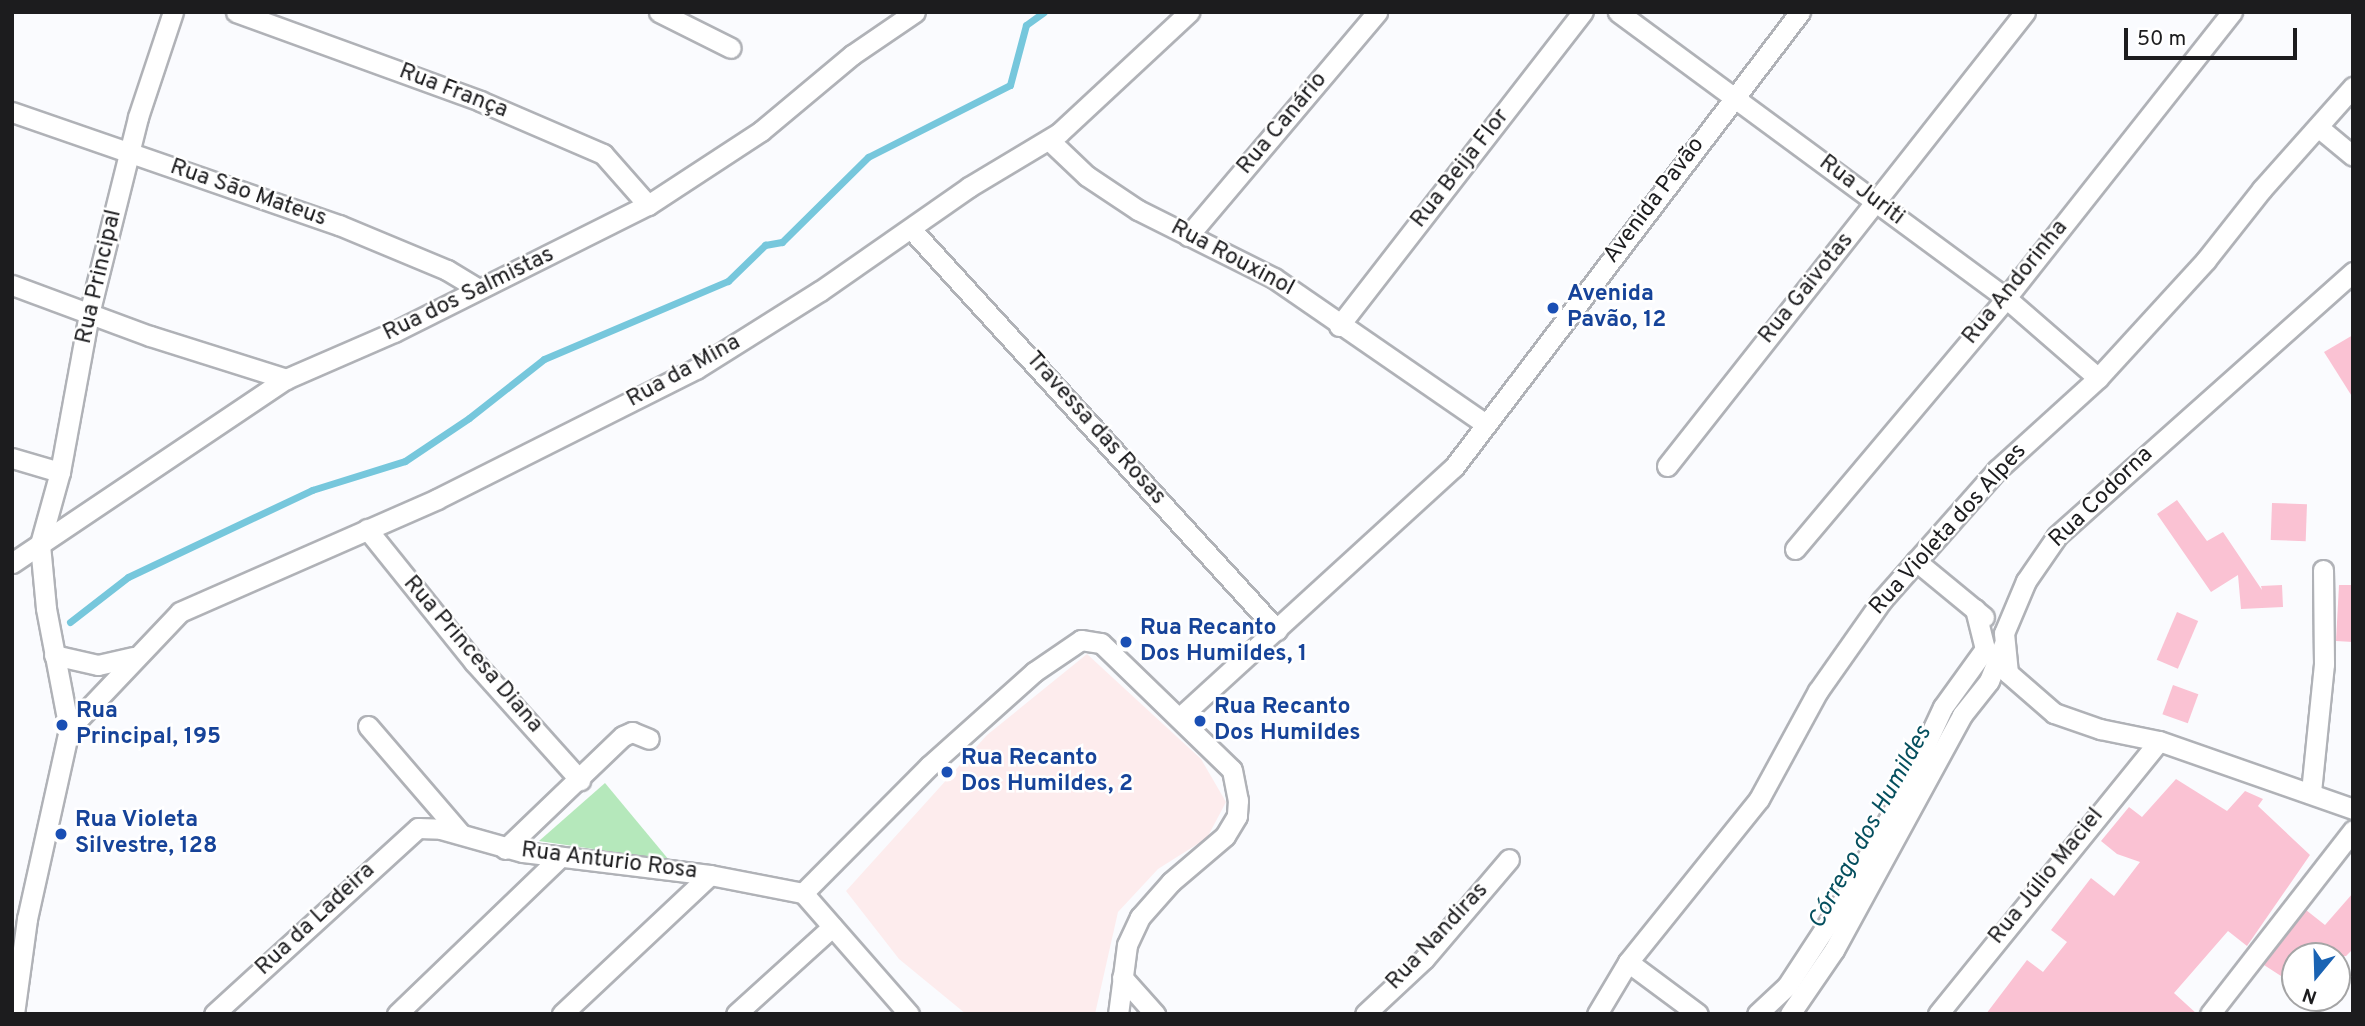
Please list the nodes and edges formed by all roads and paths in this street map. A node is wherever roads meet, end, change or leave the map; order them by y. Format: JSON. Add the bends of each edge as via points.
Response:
{"nodes":[{"id":1,"x":173,"y":12,"type":"edge"},
{"id":2,"x":236,"y":12,"type":"edge"},
{"id":3,"x":659,"y":12,"type":"edge"},
{"id":4,"x":915,"y":12,"type":"edge"},
{"id":5,"x":1189,"y":12,"type":"edge"},
{"id":6,"x":1377,"y":12,"type":"edge"},
{"id":7,"x":1583,"y":12,"type":"edge"},
{"id":8,"x":1618,"y":12,"type":"edge"},
{"id":9,"x":1800,"y":12,"type":"edge"},
{"id":10,"x":2025,"y":12,"type":"edge"},
{"id":11,"x":2232,"y":12,"type":"edge"},
{"id":12,"x":731,"y":48,"type":"dead end"},
{"id":13,"x":2353,"y":87,"type":"edge"},
{"id":14,"x":1734,"y":96,"type":"junction"},
{"id":15,"x":12,"y":111,"type":"edge"},
{"id":16,"x":2318,"y":127,"type":"junction"},
{"id":17,"x":1049,"y":140,"type":"junction"},
{"id":18,"x":130,"y":154,"type":"junction"},
{"id":19,"x":2353,"y":156,"type":"edge"},
{"id":20,"x":1876,"y":203,"type":"junction"},
{"id":21,"x":649,"y":205,"type":"junction"},
{"id":22,"x":911,"y":229,"type":"junction"},
{"id":23,"x":1188,"y":236,"type":"junction"},
{"id":24,"x":2353,"y":272,"type":"edge"},
{"id":25,"x":12,"y":285,"type":"edge"},
{"id":26,"x":479,"y":289,"type":"junction"},
{"id":27,"x":2006,"y":298,"type":"junction"},
{"id":28,"x":89,"y":314,"type":"junction"},
{"id":29,"x":1339,"y":327,"type":"junction"},
{"id":30,"x":2098,"y":378,"type":"junction"},
{"id":31,"x":286,"y":379,"type":"junction"},
{"id":32,"x":1486,"y":424,"type":"junction"},
{"id":33,"x":12,"y":458,"type":"edge"},
{"id":34,"x":1667,"y":466,"type":"dead end"},
{"id":35,"x":60,"y":472,"type":"junction"},
{"id":36,"x":367,"y":528,"type":"junction"},
{"id":37,"x":40,"y":544,"type":"junction"},
{"id":38,"x":1795,"y":549,"type":"dead end"},
{"id":39,"x":1916,"y":561,"type":"junction"},
{"id":40,"x":12,"y":563,"type":"edge"},
{"id":41,"x":2323,"y":570,"type":"dead end"},
{"id":42,"x":1975,"y":609,"type":"junction"},
{"id":43,"x":1277,"y":630,"type":"junction"},
{"id":44,"x":2004,"y":637,"type":"junction"},
{"id":45,"x":54,"y":655,"type":"junction"},
{"id":46,"x":133,"y":657,"type":"junction"},
{"id":47,"x":1972,"y":663,"type":"junction"},
{"id":48,"x":1988,"y":681,"type":"junction"},
{"id":49,"x":1943,"y":706,"type":"junction"},
{"id":50,"x":1962,"y":715,"type":"junction"},
{"id":51,"x":1180,"y":717,"type":"junction"},
{"id":52,"x":68,"y":725,"type":"junction"},
{"id":53,"x":368,"y":726,"type":"dead end"},
{"id":54,"x":649,"y":739,"type":"dead end"},
{"id":55,"x":2159,"y":741,"type":"junction"},
{"id":56,"x":580,"y":780,"type":"junction"},
{"id":57,"x":2311,"y":792,"type":"junction"},
{"id":58,"x":2353,"y":809,"type":"edge"},
{"id":59,"x":418,"y":828,"type":"joint"},
{"id":60,"x":2353,"y":830,"type":"edge"},
{"id":61,"x":460,"y":833,"type":"junction"},
{"id":62,"x":505,"y":849,"type":"junction"},
{"id":63,"x":559,"y":857,"type":"junction"},
{"id":64,"x":1509,"y":859,"type":"dead end"},
{"id":65,"x":710,"y":875,"type":"junction"},
{"id":66,"x":803,"y":893,"type":"junction"},
{"id":67,"x":1844,"y":918,"type":"junction"},
{"id":68,"x":832,"y":927,"type":"junction"},
{"id":69,"x":1628,"y":962,"type":"junction"},
{"id":70,"x":1122,"y":977,"type":"junction"},
{"id":71,"x":14,"y":1014,"type":"edge"},
{"id":72,"x":214,"y":1014,"type":"edge"},
{"id":73,"x":397,"y":1014,"type":"edge"},
{"id":74,"x":562,"y":1014,"type":"edge"},
{"id":75,"x":736,"y":1014,"type":"edge"},
{"id":76,"x":909,"y":1014,"type":"edge"},
{"id":77,"x":1118,"y":1014,"type":"edge"},
{"id":78,"x":1155,"y":1014,"type":"edge"},
{"id":79,"x":1365,"y":1014,"type":"edge"},
{"id":80,"x":1597,"y":1014,"type":"edge"},
{"id":81,"x":1698,"y":1014,"type":"edge"},
{"id":82,"x":1757,"y":1014,"type":"edge"},
{"id":83,"x":1790,"y":1014,"type":"edge"},
{"id":84,"x":1938,"y":1014,"type":"edge"},
{"id":85,"x":2210,"y":1014,"type":"edge"}],
"edges":[{"from":1,"to":18,"type":"street","name":"Rua Principal"},
{"from":2,"to":21,"type":"street","name":"Rua França","via":[[480,101],[603,154]]},
{"from":3,"to":12,"type":"street"},
{"from":4,"to":21,"type":"street","name":"Rua dos Salmistas","via":[[852,55],[761,131]]},
{"from":5,"to":17,"type":"street","name":"Rua da Mina"},
{"from":6,"to":23,"type":"street","name":"Rua Canário"},
{"from":7,"to":29,"type":"street","name":"Rua Beija Flor"},
{"from":8,"to":14,"type":"street","name":"Rua Juriti"},
{"from":9,"to":14,"type":"street","name":"Avenida Pavão"},
{"from":10,"to":20,"type":"street","name":"Rua Gaivotas"},
{"from":11,"to":27,"type":"street","name":"Rua Andorinha"},
{"from":13,"to":16,"type":"street","name":"Rua Violeta dos Alpes"},
{"from":14,"to":20,"type":"street","name":"Rua Juriti"},
{"from":14,"to":32,"type":"street","name":"Avenida Pavão"},
{"from":15,"to":18,"type":"street","name":"Rua São Mateus"},
{"from":16,"to":19,"type":"street"},
{"from":16,"to":30,"type":"street","name":"Rua Violeta dos Alpes"},
{"from":17,"to":22,"type":"street","name":"Rua da Mina","via":[[968,187]]},
{"from":17,"to":23,"type":"street","name":"Rua Rouxinol","via":[[1087,176]]},
{"from":18,"to":26,"type":"street","name":"Rua São Mateus","via":[[339,225],[447,270]]},
{"from":18,"to":28,"type":"street","name":"Rua Principal"},
{"from":20,"to":27,"type":"street","name":"Rua Juriti"},
{"from":20,"to":34,"type":"street","name":"Rua Gaivotas"},
{"from":21,"to":26,"type":"street","name":"Rua dos Salmistas"},
{"from":22,"to":36,"type":"street","name":"Rua da Mina","via":[[696,369],[437,499]]},
{"from":22,"to":43,"type":"street","name":"Travessa das Rosas"},
{"from":23,"to":29,"type":"street","name":"Rua Rouxinol","via":[[1274,278]]},
{"from":24,"to":44,"type":"street","name":"Rua Codorna","via":[[2056,536],[2026,581]]},
{"from":25,"to":28,"type":"street"},
{"from":26,"to":31,"type":"street","name":"Rua dos Salmistas"},
{"from":27,"to":30,"type":"street","name":"Rua Juriti"},
{"from":27,"to":38,"type":"street","name":"Rua Andorinha"},
{"from":28,"to":31,"type":"street"},
{"from":28,"to":35,"type":"street","name":"Rua Principal"},
{"from":29,"to":32,"type":"street","name":"Rua Rouxinol"},
{"from":30,"to":39,"type":"street","name":"Rua Violeta dos Alpes","via":[[1997,470]]},
{"from":31,"to":37,"type":"street","name":"Rua dos Salmistas"},
{"from":32,"to":43,"type":"street","name":"Avenida Pavão","via":[[1446,475]]},
{"from":33,"to":35,"type":"street"},
{"from":35,"to":37,"type":"street","name":"Rua Principal"},
{"from":36,"to":46,"type":"street","name":"Rua da Mina","via":[[180,612]]},
{"from":36,"to":56,"type":"street","name":"Rua Princesa Diana","via":[[458,643]]},
{"from":37,"to":40,"type":"street","name":"Rua dos Salmistas"},
{"from":37,"to":45,"type":"street"},
{"from":39,"to":42,"type":"street"},
{"from":39,"to":69,"type":"street","name":"Rua Violeta dos Alpes","via":[[1841,657],[1759,799]]},
{"from":41,"to":57,"type":"street","via":[[2324,664]]},
{"from":42,"to":44,"type":"street"},
{"from":42,"to":47,"type":"street","via":[[1985,649]]},
{"from":43,"to":51,"type":"street","name":"Avenida Pavão"},
{"from":44,"to":48,"type":"street","name":"Rua Codorna"},
{"from":44,"to":55,"type":"street","via":[[2008,673],[2054,713],[2100,729]]},
{"from":45,"to":46,"type":"street","via":[[98,665]]},
{"from":45,"to":52,"type":"street"},
{"from":46,"to":52,"type":"street","name":"Rua da Mina"},
{"from":47,"to":48,"type":"street"},
{"from":47,"to":49,"type":"street"},
{"from":48,"to":50,"type":"street","name":"Rua Codorna"},
{"from":49,"to":50,"type":"street"},
{"from":49,"to":67,"type":"street"},
{"from":50,"to":67,"type":"street","name":"Rua Codorna"},
{"from":51,"to":66,"type":"street","via":[[1101,643],[1081,640],[1034,673],[929,766]]},
{"from":51,"to":70,"type":"street","via":[[1233,770],[1237,816],[1226,836],[1171,882],[1140,917],[1127,946]]},
{"from":52,"to":71,"type":"street","via":[[27,919]]},
{"from":53,"to":61,"type":"street"},
{"from":54,"to":56,"type":"street","via":[[632,732],[624,736]]},
{"from":55,"to":57,"type":"street"},
{"from":55,"to":84,"type":"street","name":"Rua Júlio Maciel"},
{"from":56,"to":62,"type":"street"},
{"from":57,"to":58,"type":"street"},
{"from":59,"to":61,"type":"street","name":"Rua Anturio Rosa"},
{"from":59,"to":72,"type":"street","name":"Rua da Ladeira"},
{"from":60,"to":85,"type":"street"},
{"from":61,"to":62,"type":"street","name":"Rua Anturio Rosa"},
{"from":62,"to":63,"type":"street","name":"Rua Anturio Rosa"},
{"from":63,"to":65,"type":"street","name":"Rua Anturio Rosa"},
{"from":63,"to":73,"type":"street"},
{"from":64,"to":79,"type":"street","name":"Rua Nandiras","via":[[1424,959]]},
{"from":65,"to":66,"type":"street","name":"Rua Anturio Rosa"},
{"from":65,"to":74,"type":"street"},
{"from":66,"to":68,"type":"street"},
{"from":67,"to":82,"type":"street"},
{"from":67,"to":83,"type":"street"},
{"from":68,"to":75,"type":"street"},
{"from":68,"to":76,"type":"street"},
{"from":69,"to":80,"type":"street","name":"Rua Violeta dos Alpes"},
{"from":69,"to":81,"type":"street"},
{"from":70,"to":77,"type":"street"},
{"from":70,"to":78,"type":"street"}]}
